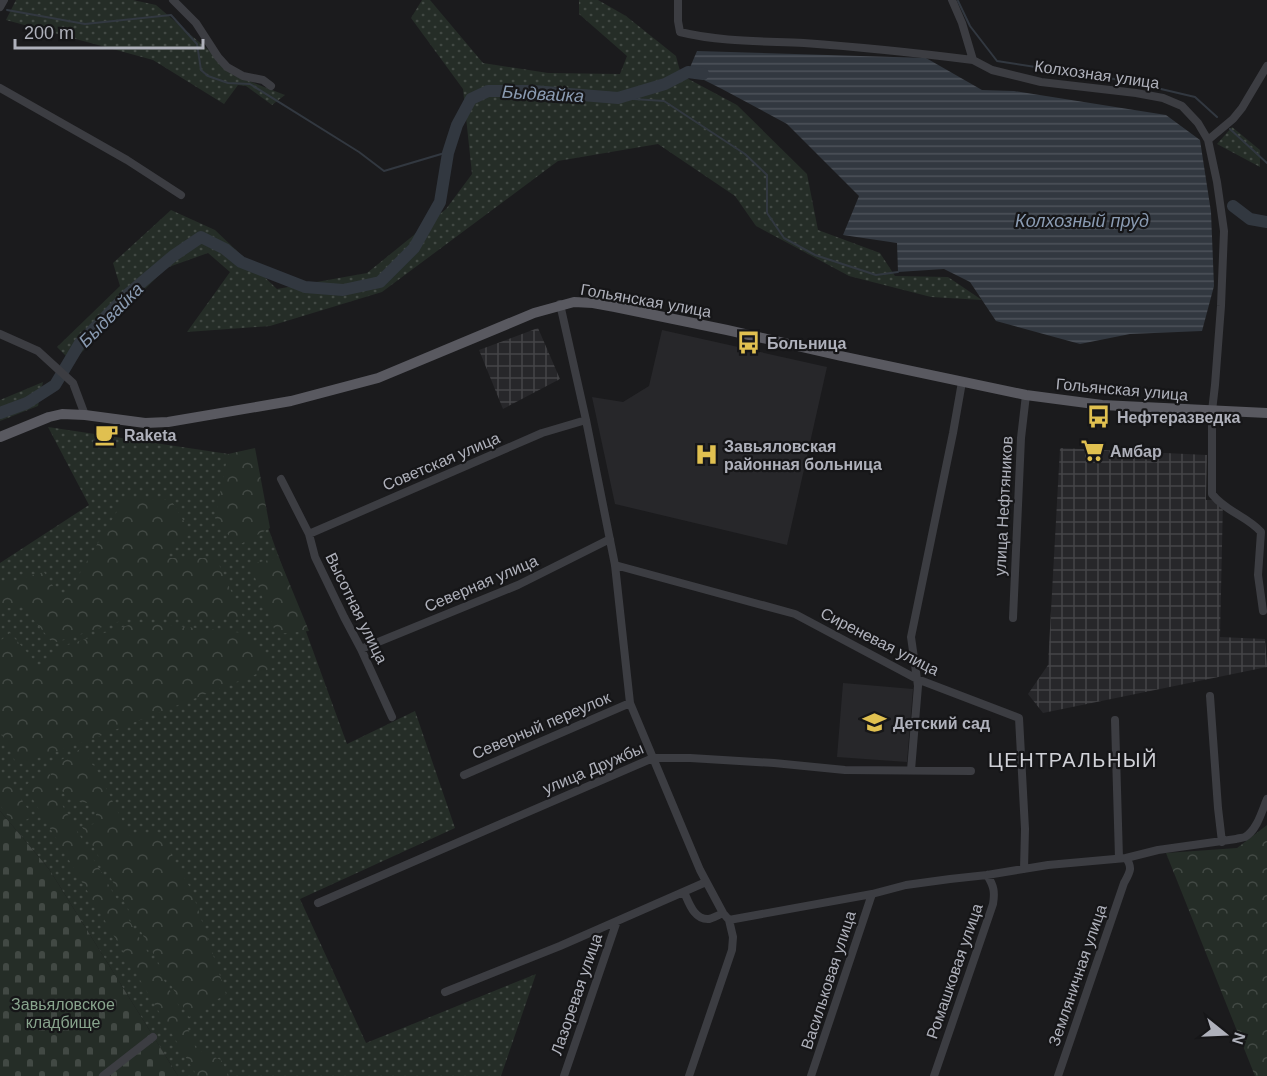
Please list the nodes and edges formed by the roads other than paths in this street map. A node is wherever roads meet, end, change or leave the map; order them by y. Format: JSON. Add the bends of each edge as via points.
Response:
{"nodes":[{"id":1,"x":4,"y":0,"type":"edge"},
{"id":2,"x":173,"y":0,"type":"edge"},
{"id":3,"x":678,"y":0,"type":"edge"},
{"id":4,"x":952,"y":0,"type":"edge"},
{"id":5,"x":0,"y":8,"type":"edge"},
{"id":6,"x":973,"y":60,"type":"junction"},
{"id":7,"x":1267,"y":66,"type":"edge"},
{"id":8,"x":271,"y":86,"type":"dead end"},
{"id":9,"x":0,"y":88,"type":"edge"},
{"id":10,"x":1208,"y":140,"type":"junction"},
{"id":11,"x":181,"y":195,"type":"dead end"},
{"id":12,"x":560,"y":304,"type":"junction"},
{"id":13,"x":0,"y":334,"type":"edge"},
{"id":14,"x":962,"y":382,"type":"junction"},
{"id":15,"x":1026,"y":395,"type":"junction"},
{"id":16,"x":1212,"y":411,"type":"junction"},
{"id":17,"x":1267,"y":413,"type":"edge"},
{"id":18,"x":85,"y":415,"type":"junction"},
{"id":19,"x":586,"y":420,"type":"junction"},
{"id":20,"x":0,"y":437,"type":"edge"},
{"id":21,"x":281,"y":479,"type":"dead end"},
{"id":22,"x":309,"y":534,"type":"junction"},
{"id":23,"x":610,"y":539,"type":"junction"},
{"id":24,"x":615,"y":565,"type":"junction"},
{"id":25,"x":1263,"y":611,"type":"dead end"},
{"id":26,"x":1013,"y":618,"type":"dead end"},
{"id":27,"x":361,"y":649,"type":"junction"},
{"id":28,"x":917,"y":679,"type":"junction"},
{"id":29,"x":1210,"y":696,"type":"dead end"},
{"id":30,"x":630,"y":703,"type":"junction"},
{"id":31,"x":392,"y":717,"type":"dead end"},
{"id":32,"x":1115,"y":720,"type":"dead end"},
{"id":33,"x":653,"y":758,"type":"junction"},
{"id":34,"x":911,"y":770,"type":"junction"},
{"id":35,"x":971,"y":771,"type":"dead end"},
{"id":36,"x":464,"y":775,"type":"dead end"},
{"id":37,"x":1267,"y":799,"type":"edge"},
{"id":38,"x":1222,"y":842,"type":"junction"},
{"id":39,"x":1123,"y":858,"type":"junction"},
{"id":40,"x":1024,"y":869,"type":"junction"},
{"id":41,"x":987,"y":875,"type":"junction"},
{"id":42,"x":706,"y":882,"type":"junction"},
{"id":43,"x":684,"y":892,"type":"junction"},
{"id":44,"x":872,"y":894,"type":"junction"},
{"id":45,"x":318,"y":903,"type":"dead end"},
{"id":46,"x":723,"y":913,"type":"junction"},
{"id":47,"x":729,"y":920,"type":"junction"},
{"id":48,"x":617,"y":921,"type":"junction"},
{"id":49,"x":445,"y":992,"type":"dead end"},
{"id":50,"x":153,"y":1037,"type":"dead end"},
{"id":51,"x":103,"y":1076,"type":"edge"},
{"id":52,"x":564,"y":1076,"type":"edge"},
{"id":53,"x":689,"y":1076,"type":"edge"},
{"id":54,"x":812,"y":1076,"type":"edge"},
{"id":55,"x":934,"y":1076,"type":"edge"},
{"id":56,"x":1058,"y":1076,"type":"edge"}],
"edges":[{"from":1,"to":5,"type":"street"},
{"from":2,"to":8,"type":"street","via":[[196,23],[227,67]]},
{"from":3,"to":6,"type":"street","name":"Колхозная улица","via":[[680,32],[703,37]]},
{"from":4,"to":6,"type":"street"},
{"from":6,"to":10,"type":"street","name":"Колхозная улица","via":[[992,70],[1041,82],[1163,98],[1182,106]]},
{"from":7,"to":10,"type":"street","via":[[1242,108]]},
{"from":9,"to":11,"type":"street"},
{"from":10,"to":16,"type":"street","name":"Колхозная улица","via":[[1224,231]]},
{"from":12,"to":14,"type":"main road","name":"Гольянская улица","via":[[615,307]]},
{"from":12,"to":18,"type":"main road","name":"Гольянская улица","via":[[378,378],[291,401],[168,422]]},
{"from":12,"to":19,"type":"street"},
{"from":13,"to":18,"type":"street","via":[[38,351],[73,383]]},
{"from":14,"to":15,"type":"main road","name":"Гольянская улица"},
{"from":14,"to":28,"type":"street","via":[[911,637]]},
{"from":15,"to":16,"type":"main road","name":"Гольянская улица","via":[[1102,405]]},
{"from":15,"to":26,"type":"street","name":"улица Нефтяников"},
{"from":16,"to":17,"type":"main road","name":"Гольянская улица"},
{"from":16,"to":25,"type":"street","name":"Колхозная улица","via":[[1212,494],[1261,532],[1258,575]]},
{"from":18,"to":20,"type":"main road","name":"Гольянская улица","via":[[49,417]]},
{"from":19,"to":22,"type":"street","name":"Советская улица","via":[[542,433]]},
{"from":19,"to":23,"type":"street"},
{"from":21,"to":22,"type":"street","name":"Высотная улица"},
{"from":22,"to":27,"type":"street","name":"Высотная улица","via":[[315,558]]},
{"from":23,"to":24,"type":"street"},
{"from":23,"to":27,"type":"street","name":"Северная улица","via":[[518,585]]},
{"from":24,"to":28,"type":"street","name":"Сиреневая улица","via":[[795,614]]},
{"from":24,"to":30,"type":"street"},
{"from":27,"to":31,"type":"street","name":"Высотная улица"},
{"from":28,"to":34,"type":"street"},
{"from":28,"to":40,"type":"street","name":"Сиреневая улица","via":[[1019,718]]},
{"from":29,"to":38,"type":"street"},
{"from":30,"to":33,"type":"street"},
{"from":30,"to":36,"type":"street","name":"Северный переулок"},
{"from":32,"to":39,"type":"street"},
{"from":33,"to":34,"type":"street","name":"улица Дружбы","via":[[845,770]]},
{"from":33,"to":42,"type":"street"},
{"from":33,"to":45,"type":"street","name":"улица Дружбы"},
{"from":34,"to":35,"type":"street","name":"улица Дружбы"},
{"from":37,"to":38,"type":"street","via":[[1246,836]]},
{"from":38,"to":39,"type":"street"},
{"from":39,"to":40,"type":"street"},
{"from":39,"to":56,"type":"street","name":"Земляничная улица","via":[[1131,871]]},
{"from":40,"to":41,"type":"street"},
{"from":41,"to":44,"type":"street","via":[[906,885]]},
{"from":41,"to":55,"type":"street","name":"Ромашковая улица","via":[[995,893],[993,904]]},
{"from":42,"to":43,"type":"street"},
{"from":42,"to":46,"type":"street"},
{"from":43,"to":46,"type":"street","via":[[693,911],[701,917],[710,919]]},
{"from":43,"to":48,"type":"street"},
{"from":44,"to":47,"type":"street"},
{"from":44,"to":54,"type":"street","name":"Васильковая улица"},
{"from":46,"to":47,"type":"street"},
{"from":47,"to":53,"type":"street","via":[[732,950]]},
{"from":48,"to":49,"type":"street"},
{"from":48,"to":52,"type":"street","name":"Лазоревая улица"},
{"from":50,"to":51,"type":"street"}]}
